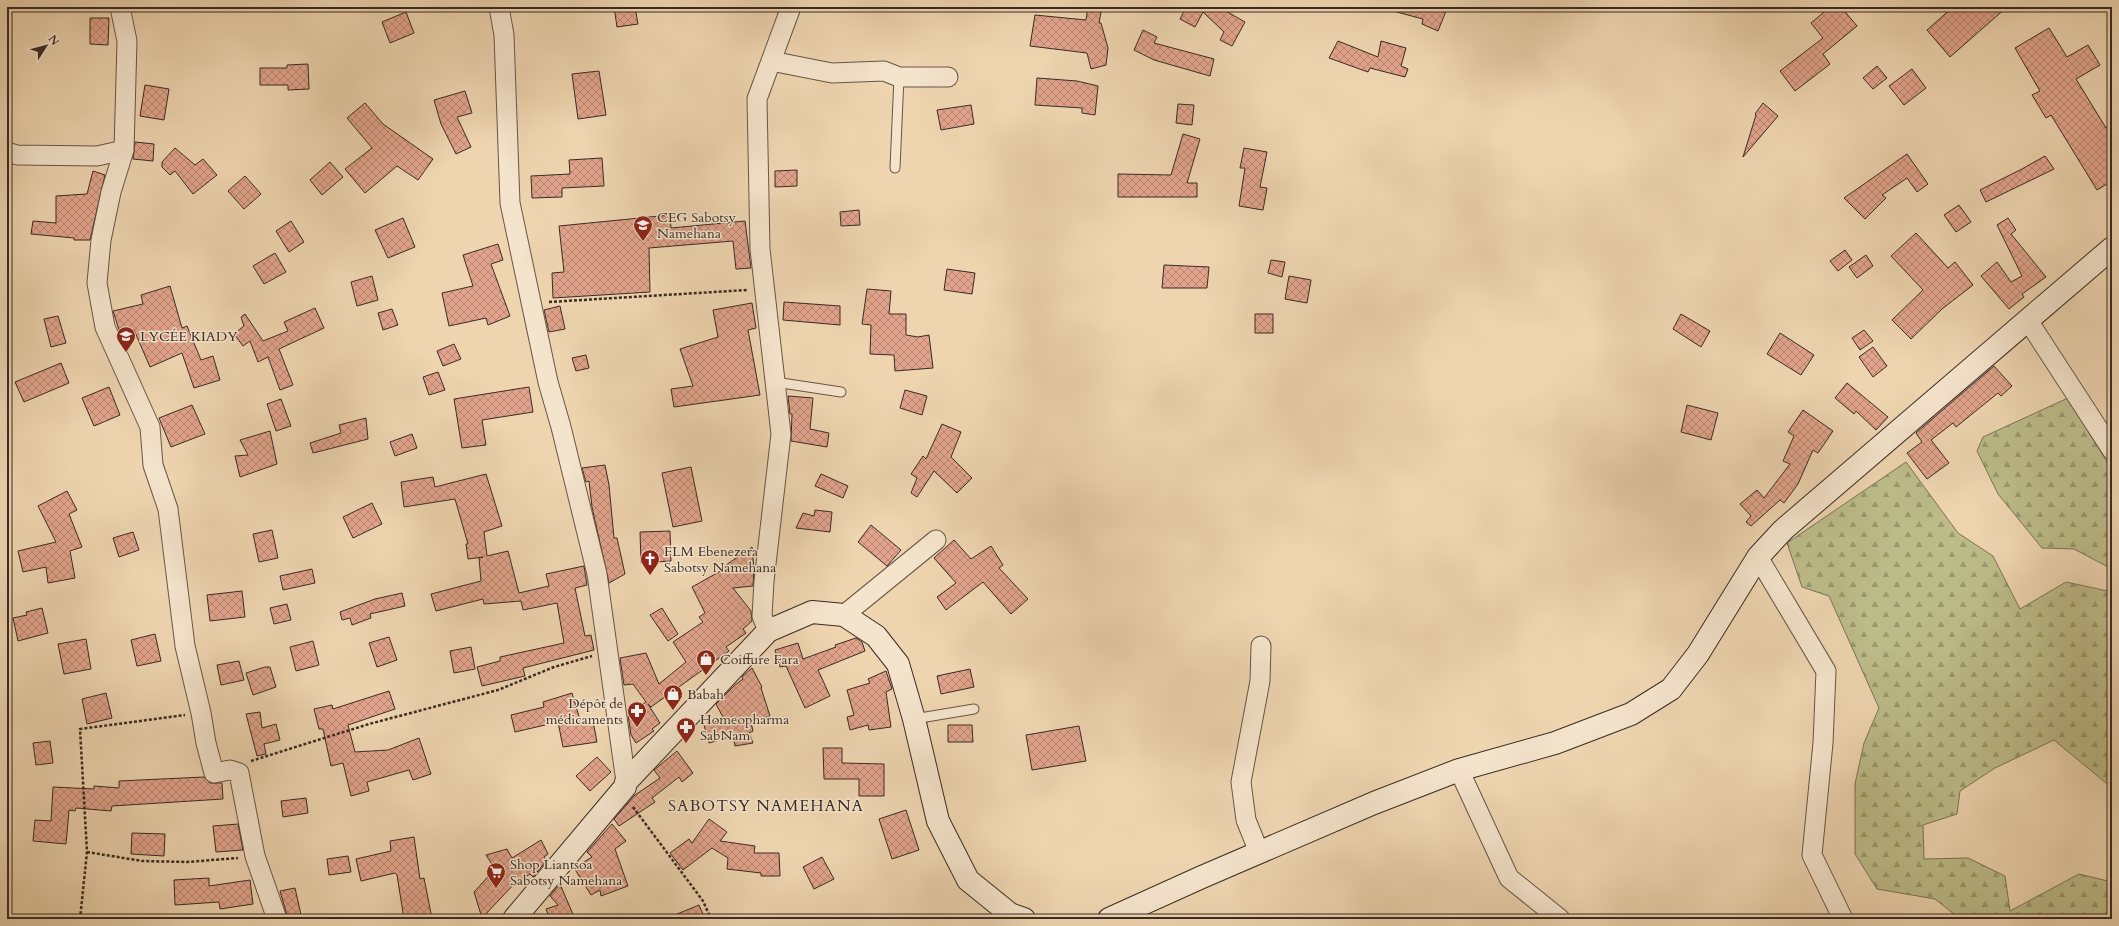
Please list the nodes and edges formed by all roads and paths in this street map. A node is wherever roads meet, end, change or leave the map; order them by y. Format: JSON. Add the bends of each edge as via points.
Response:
{"nodes":[{"id":1,"x":120,"y":7,"type":"edge"},
{"id":2,"x":499,"y":7,"type":"edge"},
{"id":3,"x":791,"y":7,"type":"edge"},
{"id":4,"x":771,"y":61,"type":"junction"},
{"id":5,"x":899,"y":77,"type":"junction"},
{"id":6,"x":948,"y":77,"type":"dead end"},
{"id":7,"x":124,"y":150,"type":"junction"},
{"id":8,"x":7,"y":152,"type":"edge"},
{"id":9,"x":895,"y":168,"type":"dead end"},
{"id":10,"x":2112,"y":248,"type":"edge"},
{"id":11,"x":764,"y":289,"type":"junction"},
{"id":12,"x":530,"y":302,"type":"junction"},
{"id":13,"x":2027,"y":319,"type":"junction"},
{"id":14,"x":775,"y":382,"type":"junction"},
{"id":15,"x":841,"y":392,"type":"dead end"},
{"id":16,"x":2112,"y":450,"type":"edge"},
{"id":17,"x":936,"y":540,"type":"dead end"},
{"id":18,"x":1758,"y":557,"type":"junction"},
{"id":19,"x":844,"y":615,"type":"junction"},
{"id":20,"x":768,"y":631,"type":"junction"},
{"id":21,"x":1261,"y":646,"type":"dead end"},
{"id":22,"x":608,"y":652,"type":"junction"},
{"id":23,"x":974,"y":709,"type":"dead end"},
{"id":24,"x":201,"y":713,"type":"junction"},
{"id":25,"x":914,"y":719,"type":"junction"},
{"id":26,"x":230,"y":770,"type":"junction"},
{"id":27,"x":1459,"y":770,"type":"junction"},
{"id":28,"x":625,"y":785,"type":"junction"},
{"id":29,"x":87,"y":852,"type":"junction"},
{"id":30,"x":1259,"y":852,"type":"junction"},
{"id":31,"x":255,"y":856,"type":"junction"},
{"id":32,"x":80,"y":919,"type":"edge"},
{"id":33,"x":276,"y":919,"type":"edge"},
{"id":34,"x":514,"y":919,"type":"edge"},
{"id":35,"x":711,"y":919,"type":"edge"},
{"id":36,"x":1024,"y":919,"type":"edge"},
{"id":37,"x":1109,"y":919,"type":"edge"},
{"id":38,"x":1560,"y":919,"type":"edge"},
{"id":39,"x":1843,"y":919,"type":"edge"}],
"edges":[{"from":1,"to":7,"type":"street","via":[[127,41]]},
{"from":2,"to":12,"type":"street","via":[[504,35],[510,203]]},
{"from":3,"to":4,"type":"street"},
{"from":4,"to":5,"type":"street","via":[[832,73],[884,71]]},
{"from":4,"to":11,"type":"street","via":[[757,99],[760,249]]},
{"from":5,"to":6,"type":"street"},
{"from":5,"to":9,"type":"lane"},
{"from":7,"to":8,"type":"street","via":[[97,156],[17,155]]},
{"from":7,"to":24,"type":"street","via":[[111,192],[97,283],[105,327],[150,427],[153,465],[168,509],[185,646]]},
{"from":10,"to":13,"type":"main road"},
{"from":11,"to":12,"type":"path"},
{"from":11,"to":14,"type":"street"},
{"from":12,"to":22,"type":"street","via":[[597,574]]},
{"from":13,"to":16,"type":"street"},
{"from":13,"to":18,"type":"main road","via":[[1783,530]]},
{"from":14,"to":15,"type":"lane"},
{"from":14,"to":20,"type":"street","via":[[781,434],[764,582],[762,616]]},
{"from":17,"to":19,"type":"street"},
{"from":18,"to":27,"type":"main road","via":[[1698,654],[1671,689],[1631,714],[1555,743]]},
{"from":18,"to":39,"type":"street","via":[[1826,672],[1823,743],[1812,855]]},
{"from":19,"to":20,"type":"main road","via":[[812,612]]},
{"from":19,"to":25,"type":"main road","via":[[876,636],[898,664]]},
{"from":20,"to":28,"type":"main road"},
{"from":21,"to":30,"type":"street","via":[[1260,681],[1241,782],[1246,820]]},
{"from":22,"to":26,"type":"path","via":[[554,667],[498,690],[369,724],[246,762]]},
{"from":22,"to":28,"type":"street"},
{"from":23,"to":25,"type":"lane"},
{"from":24,"to":26,"type":"street","via":[[214,773]]},
{"from":24,"to":29,"type":"path","via":[[80,729]]},
{"from":25,"to":36,"type":"main road","via":[[938,821],[968,880],[1010,914]]},
{"from":26,"to":31,"type":"street","via":[[239,773]]},
{"from":27,"to":30,"type":"main road"},
{"from":27,"to":38,"type":"street","via":[[1509,878]]},
{"from":28,"to":34,"type":"main road"},
{"from":28,"to":35,"type":"path","via":[[627,800],[703,900]]},
{"from":29,"to":31,"type":"path","via":[[142,861],[187,862]]},
{"from":29,"to":32,"type":"path"},
{"from":30,"to":37,"type":"main road"},
{"from":31,"to":33,"type":"street"}]}
